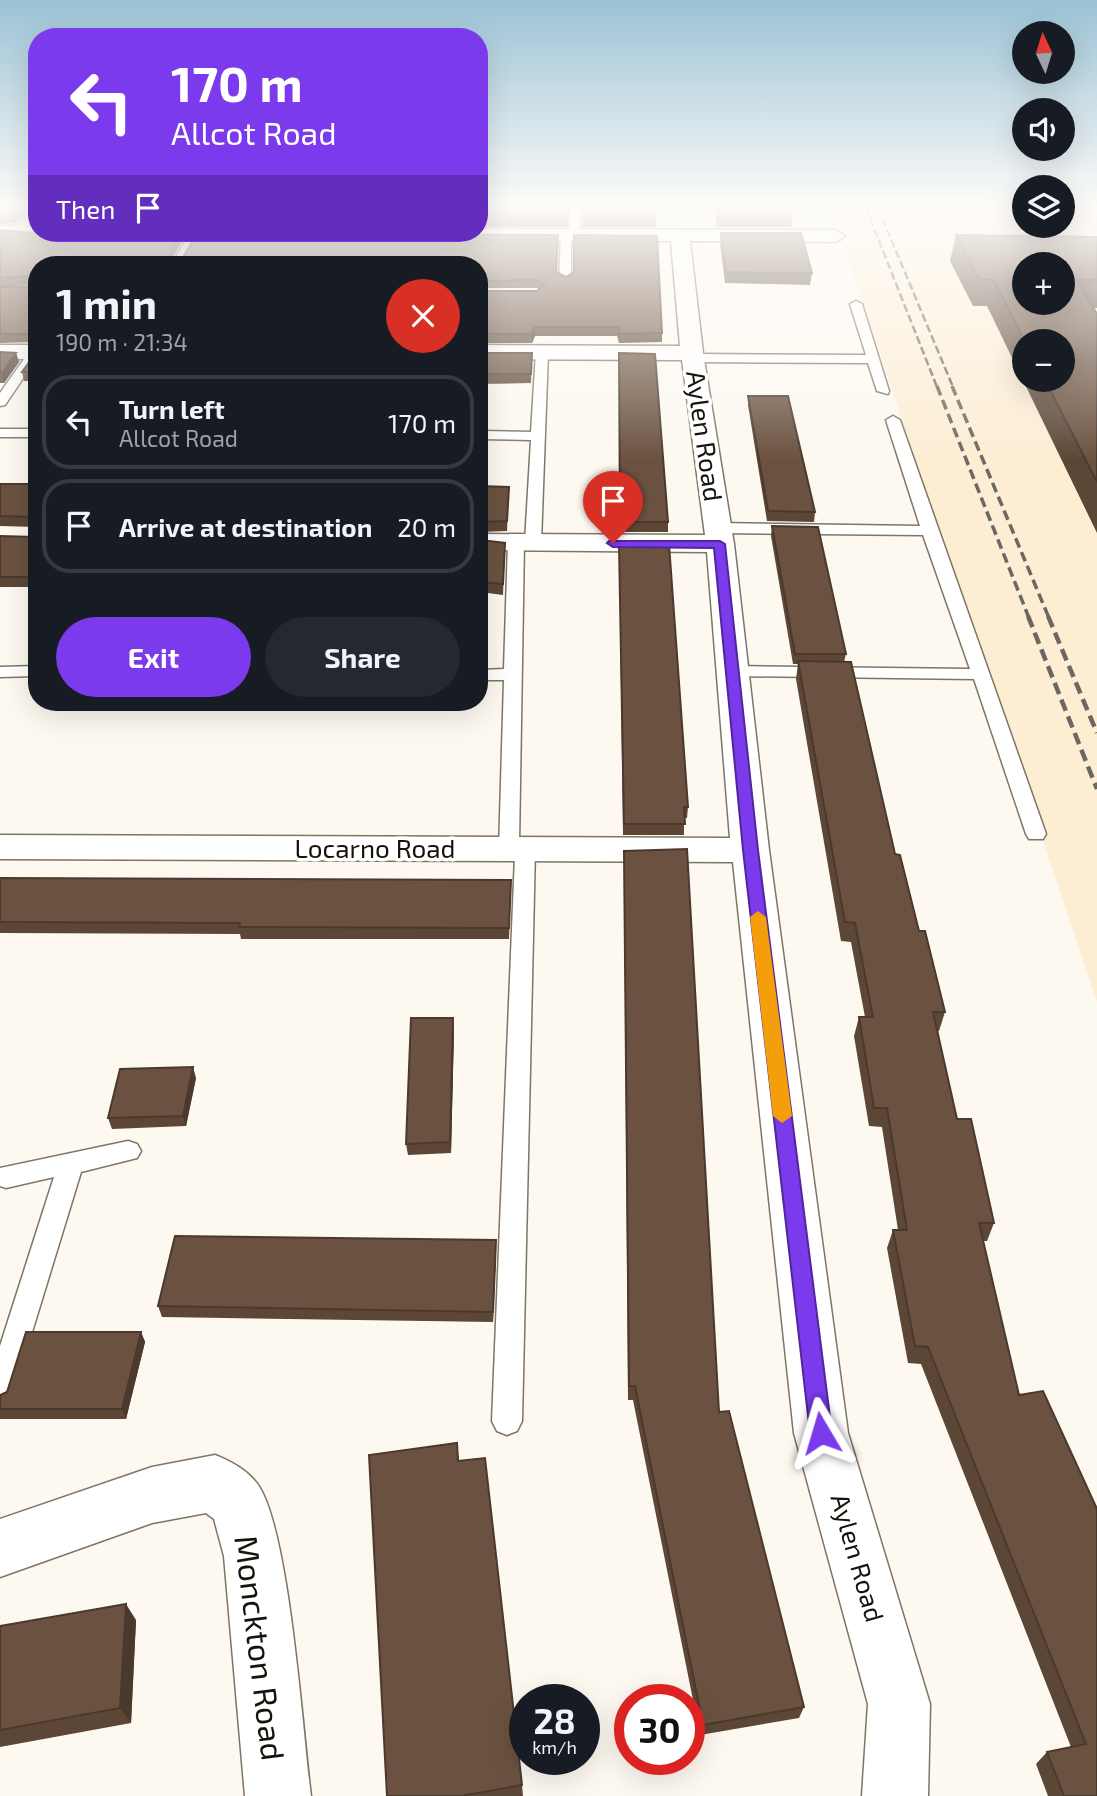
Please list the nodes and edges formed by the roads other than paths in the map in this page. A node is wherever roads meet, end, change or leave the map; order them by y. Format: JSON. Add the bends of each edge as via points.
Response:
{"nodes":[{"id":1,"x":686,"y":292,"type":"edge"},
{"id":2,"x":856,"y":304,"type":"dead end"},
{"id":3,"x":0,"y":352,"type":"edge"},
{"id":4,"x":28,"y":352,"type":"edge"},
{"id":5,"x":488,"y":352,"type":"edge"},
{"id":6,"x":542,"y":352,"type":"junction"},
{"id":7,"x":692,"y":356,"type":"junction"},
{"id":8,"x":873,"y":359,"type":"junction"},
{"id":9,"x":28,"y":363,"type":"edge"},
{"id":10,"x":883,"y":391,"type":"dead end"},
{"id":11,"x":0,"y":402,"type":"edge"},
{"id":12,"x":893,"y":420,"type":"dead end"},
{"id":13,"x":0,"y":433,"type":"edge"},
{"id":14,"x":28,"y":433,"type":"edge"},
{"id":15,"x":488,"y":435,"type":"edge"},
{"id":16,"x":537,"y":436,"type":"junction"},
{"id":17,"x":929,"y":531,"type":"junction"},
{"id":18,"x":718,"y":536,"type":"junction"},
{"id":19,"x":488,"y":542,"type":"edge"},
{"id":20,"x":525,"y":542,"type":"junction"},
{"id":21,"x":28,"y":671,"type":"edge"},
{"id":22,"x":732,"y":671,"type":"junction"},
{"id":23,"x":0,"y":672,"type":"edge"},
{"id":24,"x":514,"y":674,"type":"junction"},
{"id":25,"x":981,"y":674,"type":"junction"},
{"id":26,"x":488,"y":675,"type":"edge"},
{"id":27,"x":1036,"y":834,"type":"dead end"},
{"id":28,"x":0,"y":848,"type":"edge"},
{"id":29,"x":517,"y":850,"type":"junction"},
{"id":30,"x":750,"y":850,"type":"junction"},
{"id":31,"x":128,"y":1151,"type":"dead end"},
{"id":32,"x":71,"y":1163,"type":"junction"},
{"id":33,"x":6,"y":1177,"type":"dead end"},
{"id":34,"x":0,"y":1391,"type":"edge"},
{"id":35,"x":507,"y":1421,"type":"dead end"},
{"id":36,"x":0,"y":1549,"type":"edge"},
{"id":37,"x":278,"y":1796,"type":"edge"},
{"id":38,"x":895,"y":1796,"type":"edge"}],
"edges":[{"from":1,"to":7,"type":"street","name":"Aylen Road"},
{"from":2,"to":8,"type":"lane"},
{"from":3,"to":4,"type":"street"},
{"from":5,"to":6,"type":"street"},
{"from":6,"to":7,"type":"street"},
{"from":6,"to":16,"type":"lane"},
{"from":7,"to":8,"type":"lane"},
{"from":7,"to":18,"type":"street","name":"Aylen Road"},
{"from":8,"to":10,"type":"lane"},
{"from":9,"to":11,"type":"lane"},
{"from":12,"to":17,"type":"lane"},
{"from":13,"to":14,"type":"lane"},
{"from":15,"to":16,"type":"lane"},
{"from":16,"to":20,"type":"lane"},
{"from":17,"to":18,"type":"lane"},
{"from":17,"to":25,"type":"lane"},
{"from":18,"to":20,"type":"street"},
{"from":18,"to":22,"type":"street","name":"Aylen Road"},
{"from":19,"to":20,"type":"street"},
{"from":20,"to":24,"type":"lane"},
{"from":21,"to":23,"type":"lane"},
{"from":22,"to":25,"type":"lane"},
{"from":22,"to":30,"type":"street","name":"Aylen Road"},
{"from":24,"to":26,"type":"lane"},
{"from":24,"to":29,"type":"lane"},
{"from":25,"to":27,"type":"lane"},
{"from":28,"to":29,"type":"street","name":"Locarno Road"},
{"from":29,"to":30,"type":"street","name":"Locarno Road"},
{"from":29,"to":35,"type":"lane"},
{"from":30,"to":38,"type":"street","name":"Aylen Road","via":[[821,1433],[899,1703]]},
{"from":31,"to":32,"type":"lane"},
{"from":32,"to":33,"type":"lane"},
{"from":32,"to":34,"type":"lane"},
{"from":36,"to":37,"type":"street","name":"Monckton Road","via":[[152,1495],[215,1483],[237,1502],[253,1556]]}]}
